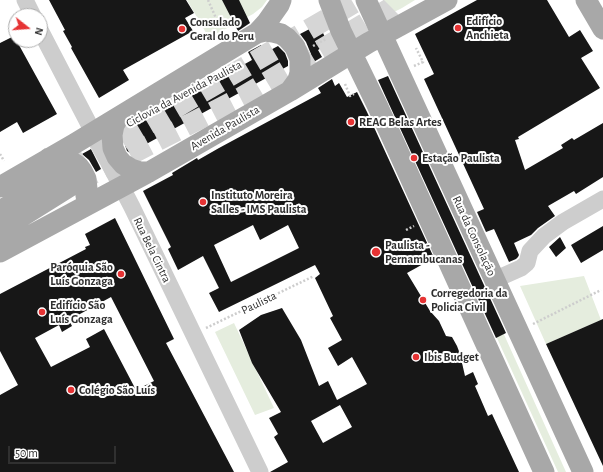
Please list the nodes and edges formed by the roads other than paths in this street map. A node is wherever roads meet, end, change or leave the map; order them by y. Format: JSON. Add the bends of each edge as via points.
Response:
{"nodes":[{"id":1,"x":281,"y":0,"type":"edge"},
{"id":2,"x":329,"y":0,"type":"edge"},
{"id":3,"x":366,"y":0,"type":"edge"},
{"id":4,"x":447,"y":0,"type":"edge"},
{"id":5,"x":586,"y":0,"type":"edge"},
{"id":6,"x":428,"y":7,"type":"edge"},
{"id":7,"x":603,"y":29,"type":"edge"},
{"id":8,"x":256,"y":33,"type":"junction"},
{"id":9,"x":382,"y":36,"type":"junction"},
{"id":10,"x":48,"y":45,"type":"edge"},
{"id":11,"x":352,"y":53,"type":"junction"},
{"id":12,"x":290,"y":91,"type":"junction"},
{"id":13,"x":119,"y":117,"type":"junction"},
{"id":14,"x":93,"y":132,"type":"junction"},
{"id":15,"x":49,"y":158,"type":"junction"},
{"id":16,"x":149,"y":172,"type":"junction"},
{"id":17,"x":0,"y":187,"type":"edge"},
{"id":18,"x":122,"y":187,"type":"junction"},
{"id":19,"x":603,"y":199,"type":"edge"},
{"id":20,"x":77,"y":210,"type":"junction"},
{"id":21,"x":0,"y":211,"type":"edge"},
{"id":22,"x":0,"y":230,"type":"edge"},
{"id":23,"x":0,"y":252,"type":"edge"},
{"id":24,"x":494,"y":280,"type":"junction"},
{"id":25,"x":260,"y":472,"type":"edge"},
{"id":26,"x":544,"y":472,"type":"edge"},
{"id":27,"x":583,"y":472,"type":"edge"}],
"edges":[{"from":1,"to":8,"type":"main road","via":[[267,22]]},
{"from":2,"to":11,"type":"main road"},
{"from":3,"to":9,"type":"main road","name":"Rua da Consolação"},
{"from":4,"to":6,"type":"main road","name":"Avenida Paulista"},
{"from":5,"to":7,"type":"main road"},
{"from":6,"to":9,"type":"main road","name":"Avenida Paulista"},
{"from":8,"to":12,"type":"main road","via":[[265,31],[281,34],[292,42],[299,53],[300,73]]},
{"from":8,"to":13,"type":"main road"},
{"from":9,"to":11,"type":"main road","name":"Avenida Paulista"},
{"from":9,"to":24,"type":"main road","name":"Rua da Consolação"},
{"from":10,"to":14,"type":"street","name":"Rua Bela Cintra"},
{"from":11,"to":12,"type":"main road","name":"Avenida Paulista"},
{"from":11,"to":26,"type":"main road"},
{"from":12,"to":16,"type":"main road","name":"Avenida Paulista"},
{"from":13,"to":14,"type":"main road"},
{"from":13,"to":16,"type":"main road","via":[[112,135],[117,157],[131,169]]},
{"from":14,"to":15,"type":"main road"},
{"from":14,"to":18,"type":"street","name":"Rua Bela Cintra"},
{"from":15,"to":17,"type":"main road"},
{"from":15,"to":20,"type":"main road","via":[[71,161],[84,175],[87,184],[86,194]]},
{"from":16,"to":18,"type":"main road","name":"Avenida Paulista"},
{"from":18,"to":20,"type":"main road","name":"Avenida Paulista"},
{"from":18,"to":25,"type":"street","name":"Rua Bela Cintra"},
{"from":19,"to":24,"type":"street","via":[[544,236],[530,250],[527,263],[521,268]]},
{"from":20,"to":23,"type":"main road","name":"Avenida Paulista"},
{"from":21,"to":22,"type":"main road","via":[[72,177]]},
{"from":24,"to":27,"type":"main road","name":"Rua da Consolação"}]}
